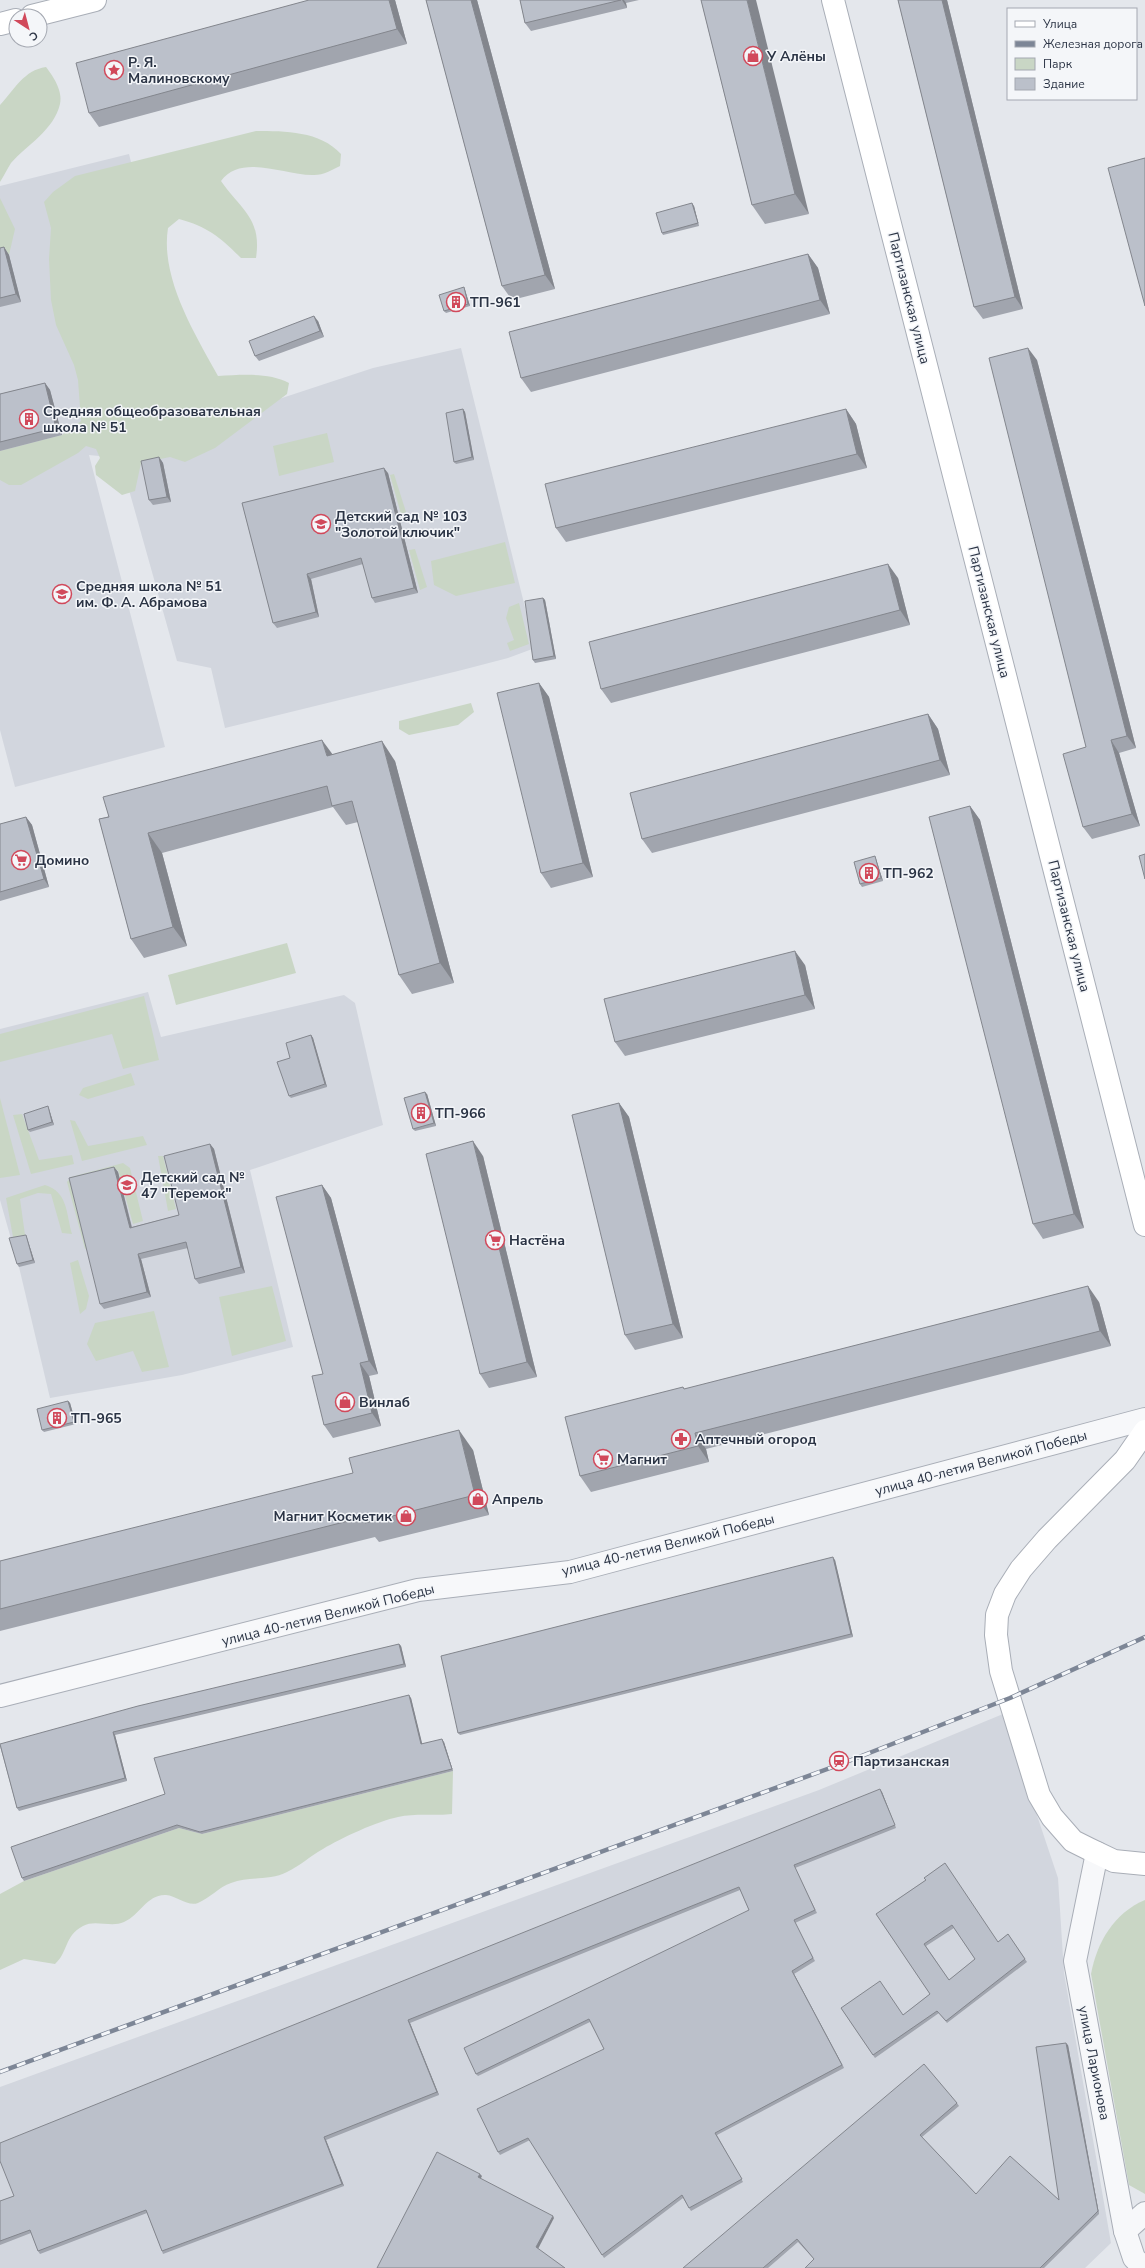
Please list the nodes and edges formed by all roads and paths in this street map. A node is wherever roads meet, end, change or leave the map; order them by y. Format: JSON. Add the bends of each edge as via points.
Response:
{"nodes":[{"id":1,"x":95,"y":0,"type":"edge"},
{"id":2,"x":833,"y":0,"type":"edge"},
{"id":3,"x":48,"y":12,"type":"edge"},
{"id":4,"x":1145,"y":1225,"type":"edge"},
{"id":5,"x":1145,"y":1419,"type":"edge"},
{"id":6,"x":1145,"y":1432,"type":"edge"},
{"id":7,"x":0,"y":1696,"type":"edge"},
{"id":8,"x":1097,"y":1853,"type":"junction"},
{"id":9,"x":1145,"y":1864,"type":"edge"},
{"id":10,"x":1145,"y":2213,"type":"edge"},
{"id":11,"x":1125,"y":2230,"type":"junction"},
{"id":12,"x":1144,"y":2268,"type":"edge"}],
"edges":[{"from":1,"to":3,"type":"street"},
{"from":2,"to":4,"type":"street","name":"Партизанская улица"},
{"from":5,"to":7,"type":"street","name":"улица 40-летия Великой Победы","via":[[570,1572],[418,1590]]},
{"from":6,"to":8,"type":"street","via":[[1126,1460],[1047,1539],[1021,1569],[1004,1594],[997,1615],[996,1635],[1001,1671],[1039,1795],[1052,1817],[1073,1841]]},
{"from":8,"to":9,"type":"street","via":[[1114,1860]]},
{"from":8,"to":11,"type":"street","name":"улица Ларионова","via":[[1075,1961]]},
{"from":10,"to":11,"type":"street"},
{"from":11,"to":12,"type":"street","name":"улица Ларионова","via":[[1134,2258]]}]}
